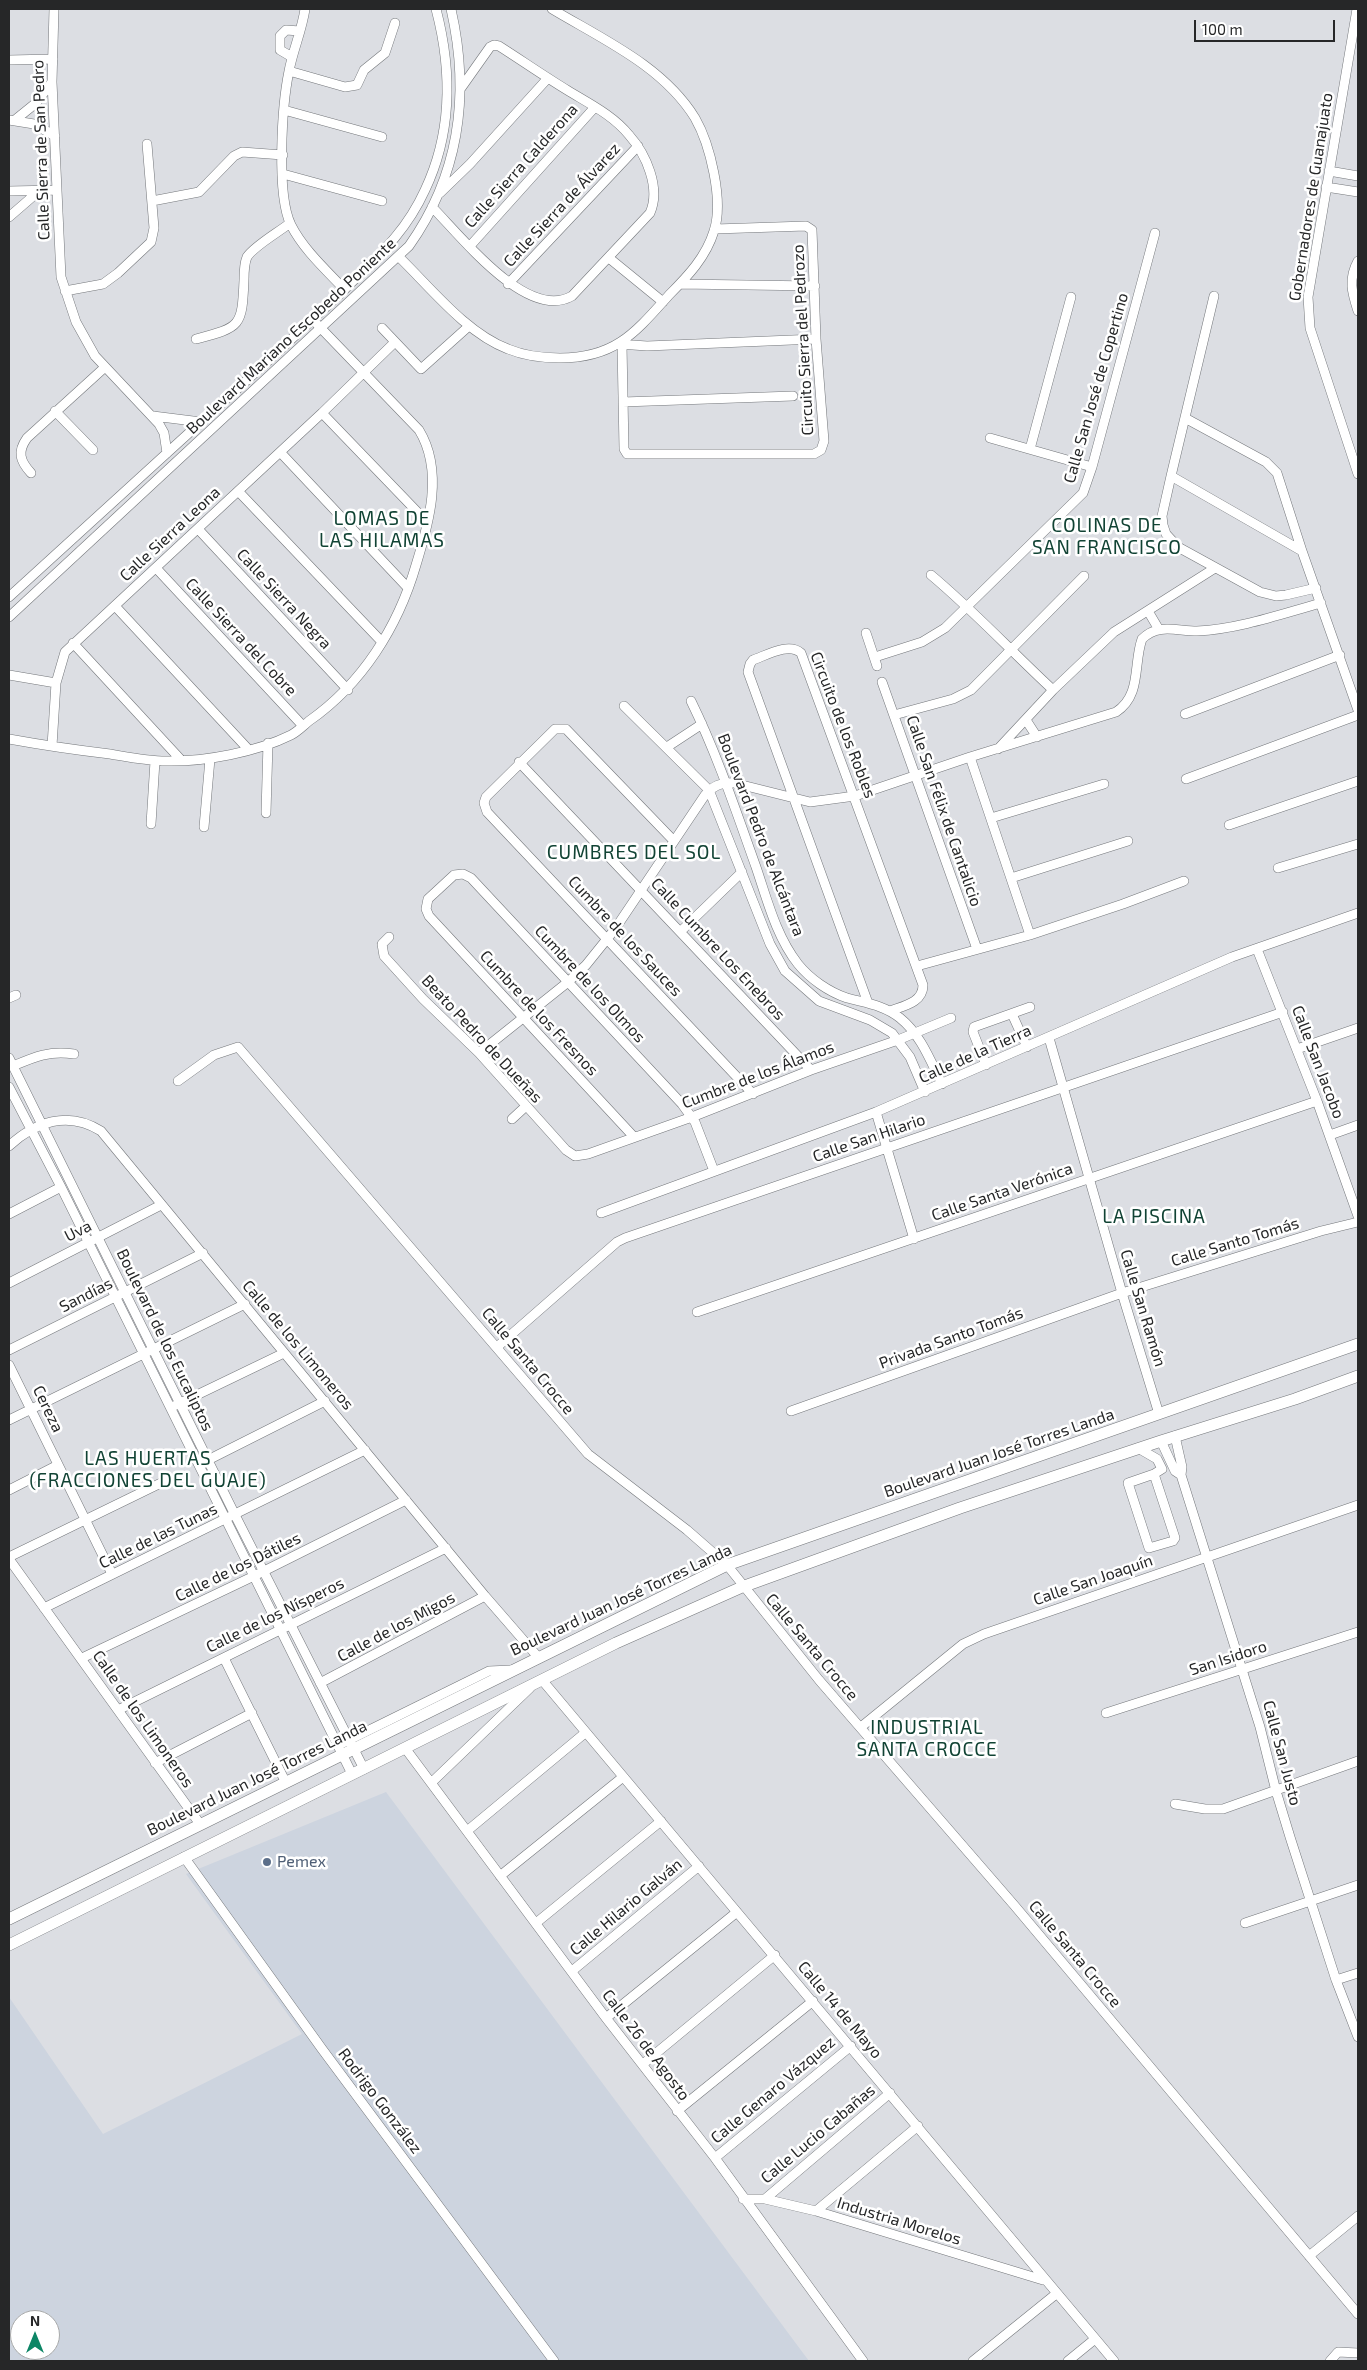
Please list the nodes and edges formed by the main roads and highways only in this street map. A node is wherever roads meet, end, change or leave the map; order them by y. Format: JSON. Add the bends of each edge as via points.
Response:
{"nodes":[{"id":1,"x":1358,"y":1344,"type":"edge"},
{"id":2,"x":1358,"y":1376,"type":"edge"},
{"id":3,"x":9,"y":1919,"type":"edge"},
{"id":4,"x":9,"y":1945,"type":"edge"}],
"edges":[{"from":1,"to":3,"type":"main road","name":"Boulevard Juan José Torres Landa","via":[[726,1565],[340,1750],[286,1781]]},
{"from":2,"to":4,"type":"main road","via":[[960,1508],[742,1587],[616,1643]]}]}
